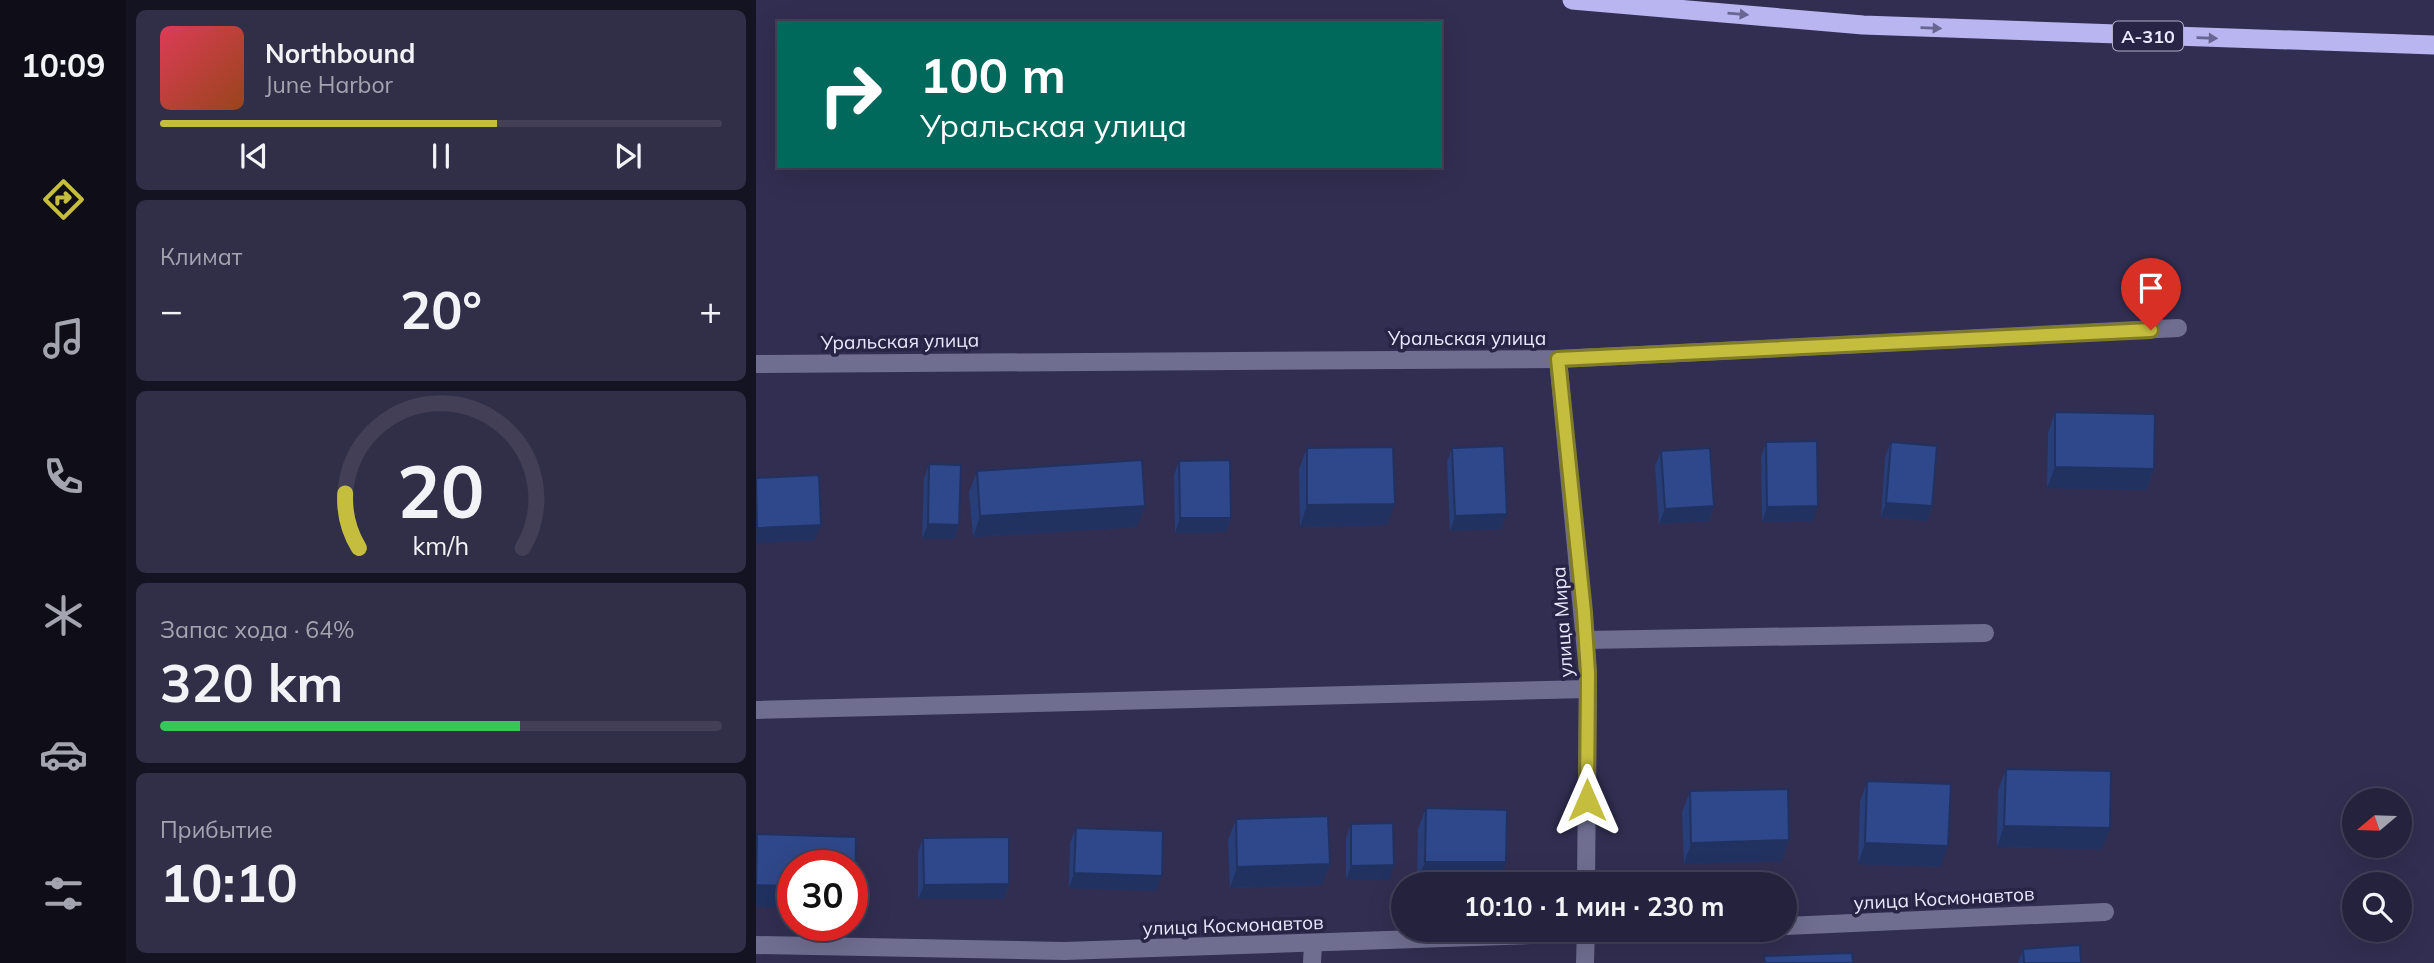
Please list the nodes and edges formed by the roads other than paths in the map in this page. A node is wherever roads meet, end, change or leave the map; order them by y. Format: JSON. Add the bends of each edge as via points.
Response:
{"nodes":[{"id":1,"x":1572,"y":0,"type":"edge"},
{"id":2,"x":2434,"y":46,"type":"edge"},
{"id":3,"x":2178,"y":328,"type":"dead end"},
{"id":4,"x":1558,"y":359,"type":"junction"},
{"id":5,"x":756,"y":364,"type":"edge"},
{"id":6,"x":1985,"y":633,"type":"dead end"},
{"id":7,"x":1586,"y":640,"type":"junction"},
{"id":8,"x":1588,"y":689,"type":"junction"},
{"id":9,"x":756,"y":710,"type":"edge"},
{"id":10,"x":1586,"y":872,"type":"edge"},
{"id":11,"x":2105,"y":912,"type":"dead end"},
{"id":12,"x":1797,"y":925,"type":"edge"},
{"id":13,"x":1391,"y":940,"type":"edge"},
{"id":14,"x":1586,"y":942,"type":"edge"},
{"id":15,"x":1313,"y":943,"type":"junction"},
{"id":16,"x":756,"y":945,"type":"edge"},
{"id":17,"x":1065,"y":957,"type":"edge"},
{"id":18,"x":1312,"y":963,"type":"edge"},
{"id":19,"x":1586,"y":963,"type":"edge"}],
"edges":[{"from":1,"to":2,"type":"highway","number":"А-310","one_way":true,"via":[[1863,25]]},
{"from":3,"to":4,"type":"street","name":"Уральская улица"},
{"from":4,"to":5,"type":"street","name":"Уральская улица"},
{"from":4,"to":7,"type":"street","name":"улица Мира"},
{"from":6,"to":7,"type":"street"},
{"from":7,"to":8,"type":"street","name":"улица Мира"},
{"from":8,"to":9,"type":"street"},
{"from":8,"to":10,"type":"street","name":"улица Мира"},
{"from":11,"to":12,"type":"street","name":"улица Космонавтов"},
{"from":13,"to":15,"type":"street","name":"улица Космонавтов"},
{"from":14,"to":19,"type":"street"},
{"from":15,"to":17,"type":"street","name":"улица Космонавтов"},
{"from":15,"to":18,"type":"street"},
{"from":16,"to":17,"type":"street","name":"улица Космонавтов"}]}
